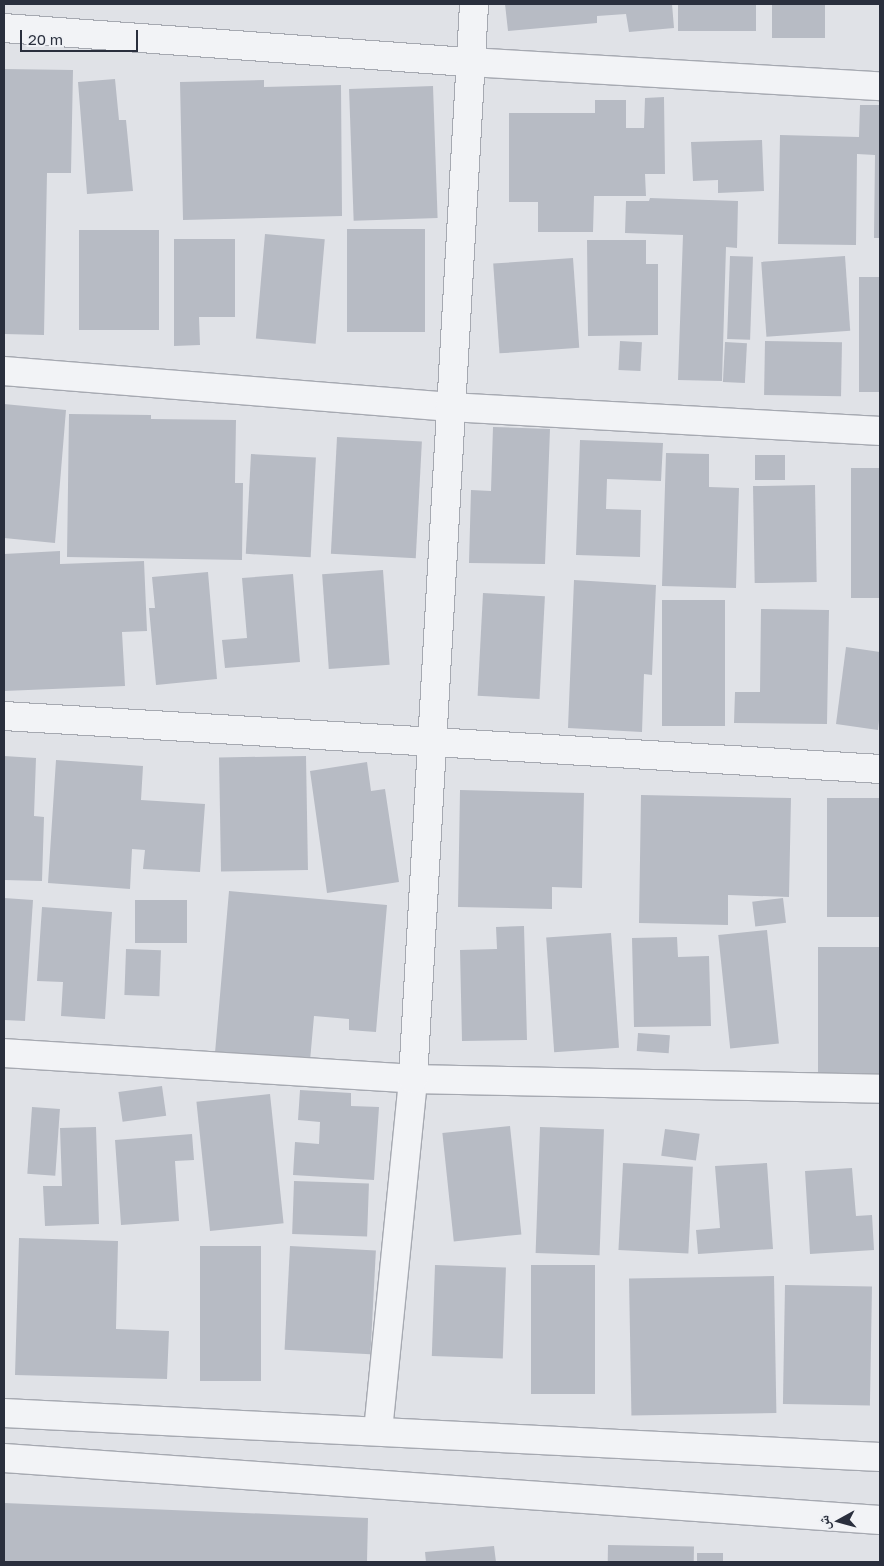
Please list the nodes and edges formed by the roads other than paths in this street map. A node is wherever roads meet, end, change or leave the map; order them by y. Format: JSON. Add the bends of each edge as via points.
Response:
{"nodes":[{"id":1,"x":474,"y":4,"type":"edge"},
{"id":2,"x":4,"y":28,"type":"edge"},
{"id":3,"x":471,"y":62,"type":"junction"},
{"id":4,"x":880,"y":86,"type":"edge"},
{"id":5,"x":4,"y":371,"type":"edge"},
{"id":6,"x":450,"y":407,"type":"junction"},
{"id":7,"x":880,"y":431,"type":"edge"},
{"id":8,"x":4,"y":716,"type":"edge"},
{"id":9,"x":432,"y":742,"type":"junction"},
{"id":10,"x":880,"y":769,"type":"edge"},
{"id":11,"x":4,"y":1053,"type":"edge"},
{"id":12,"x":413,"y":1079,"type":"junction"},
{"id":13,"x":880,"y":1089,"type":"edge"},
{"id":14,"x":4,"y":1414,"type":"edge"},
{"id":15,"x":378,"y":1431,"type":"junction"},
{"id":16,"x":880,"y":1457,"type":"edge"},
{"id":17,"x":4,"y":1458,"type":"edge"},
{"id":18,"x":880,"y":1520,"type":"edge"}],
"edges":[{"from":1,"to":3,"type":"street"},
{"from":2,"to":3,"type":"street"},
{"from":3,"to":4,"type":"street"},
{"from":3,"to":6,"type":"street"},
{"from":5,"to":6,"type":"street"},
{"from":6,"to":7,"type":"street"},
{"from":6,"to":9,"type":"street"},
{"from":8,"to":9,"type":"street"},
{"from":9,"to":10,"type":"street"},
{"from":9,"to":12,"type":"street"},
{"from":11,"to":12,"type":"street"},
{"from":12,"to":13,"type":"street"},
{"from":12,"to":15,"type":"street"},
{"from":14,"to":15,"type":"street"},
{"from":15,"to":16,"type":"street"},
{"from":17,"to":18,"type":"street"}]}
